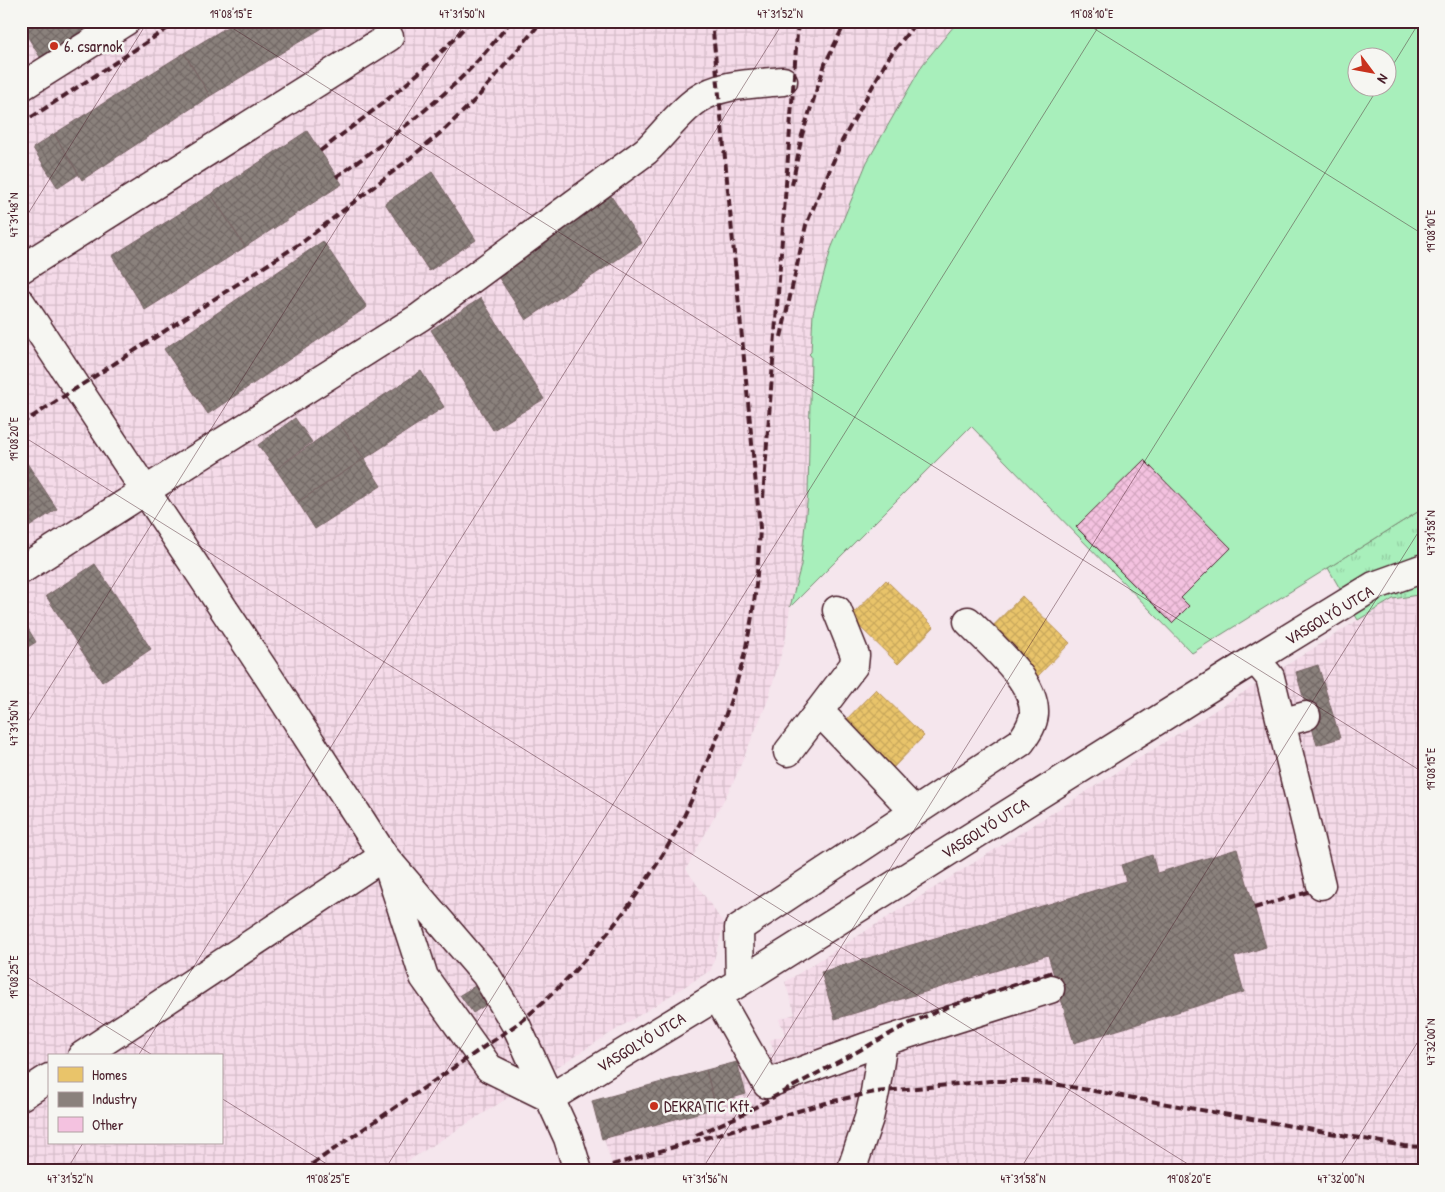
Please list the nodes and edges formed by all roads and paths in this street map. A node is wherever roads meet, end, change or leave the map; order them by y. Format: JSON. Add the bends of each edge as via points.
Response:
{"nodes":[{"id":1,"x":126,"y":21,"type":"edge"},
{"id":2,"x":389,"y":37,"type":"dead end"},
{"id":3,"x":783,"y":81,"type":"dead end"},
{"id":4,"x":21,"y":88,"type":"edge"},
{"id":5,"x":21,"y":269,"type":"edge"},
{"id":6,"x":21,"y":303,"type":"edge"},
{"id":7,"x":144,"y":491,"type":"junction"},
{"id":8,"x":1424,"y":568,"type":"edge"},
{"id":9,"x":21,"y":570,"type":"edge"},
{"id":10,"x":837,"y":610,"type":"dead end"},
{"id":11,"x":968,"y":622,"type":"dead end"},
{"id":12,"x":1254,"y":659,"type":"junction"},
{"id":13,"x":819,"y":711,"type":"junction"},
{"id":14,"x":788,"y":752,"type":"dead end"},
{"id":15,"x":914,"y":811,"type":"junction"},
{"id":16,"x":384,"y":856,"type":"junction"},
{"id":17,"x":1321,"y":885,"type":"dead end"},
{"id":18,"x":740,"y":982,"type":"junction"},
{"id":19,"x":1050,"y":989,"type":"dead end"},
{"id":20,"x":717,"y":996,"type":"junction"},
{"id":21,"x":883,"y":1042,"type":"junction"},
{"id":22,"x":85,"y":1054,"type":"edge"},
{"id":23,"x":48,"y":1079,"type":"edge"},
{"id":24,"x":21,"y":1096,"type":"edge"},
{"id":25,"x":550,"y":1098,"type":"junction"},
{"id":26,"x":578,"y":1171,"type":"edge"},
{"id":27,"x":850,"y":1171,"type":"edge"}],
"edges":[{"from":1,"to":4,"type":"street"},
{"from":2,"to":5,"type":"street"},
{"from":3,"to":7,"type":"street","via":[[738,85],[698,99],[646,151],[420,317]]},
{"from":6,"to":7,"type":"street"},
{"from":7,"to":9,"type":"street"},
{"from":7,"to":16,"type":"street"},
{"from":8,"to":12,"type":"street","name":"VASGOLYÓ UTCA","via":[[1374,586]]},
{"from":10,"to":13,"type":"street","via":[[855,655],[854,665]]},
{"from":11,"to":15,"type":"street","via":[[1025,682],[1033,704],[1032,724],[1021,742]]},
{"from":12,"to":17,"type":"street","via":[[1270,677],[1293,720]]},
{"from":12,"to":18,"type":"street","name":"VASGOLYÓ UTCA"},
{"from":13,"to":14,"type":"street"},
{"from":13,"to":15,"type":"street"},
{"from":15,"to":18,"type":"street","via":[[740,928]]},
{"from":16,"to":22,"type":"street"},
{"from":16,"to":25,"type":"street","via":[[486,975],[516,1025]]},
{"from":16,"to":25,"type":"street","via":[[424,978],[489,1068]]},
{"from":18,"to":20,"type":"street","name":"VASGOLYÓ UTCA"},
{"from":19,"to":21,"type":"street"},
{"from":20,"to":21,"type":"street","via":[[767,1084]]},
{"from":20,"to":25,"type":"street","name":"VASGOLYÓ UTCA"},
{"from":21,"to":27,"type":"street","via":[[871,1109]]},
{"from":23,"to":24,"type":"street"},
{"from":25,"to":26,"type":"street"}]}
